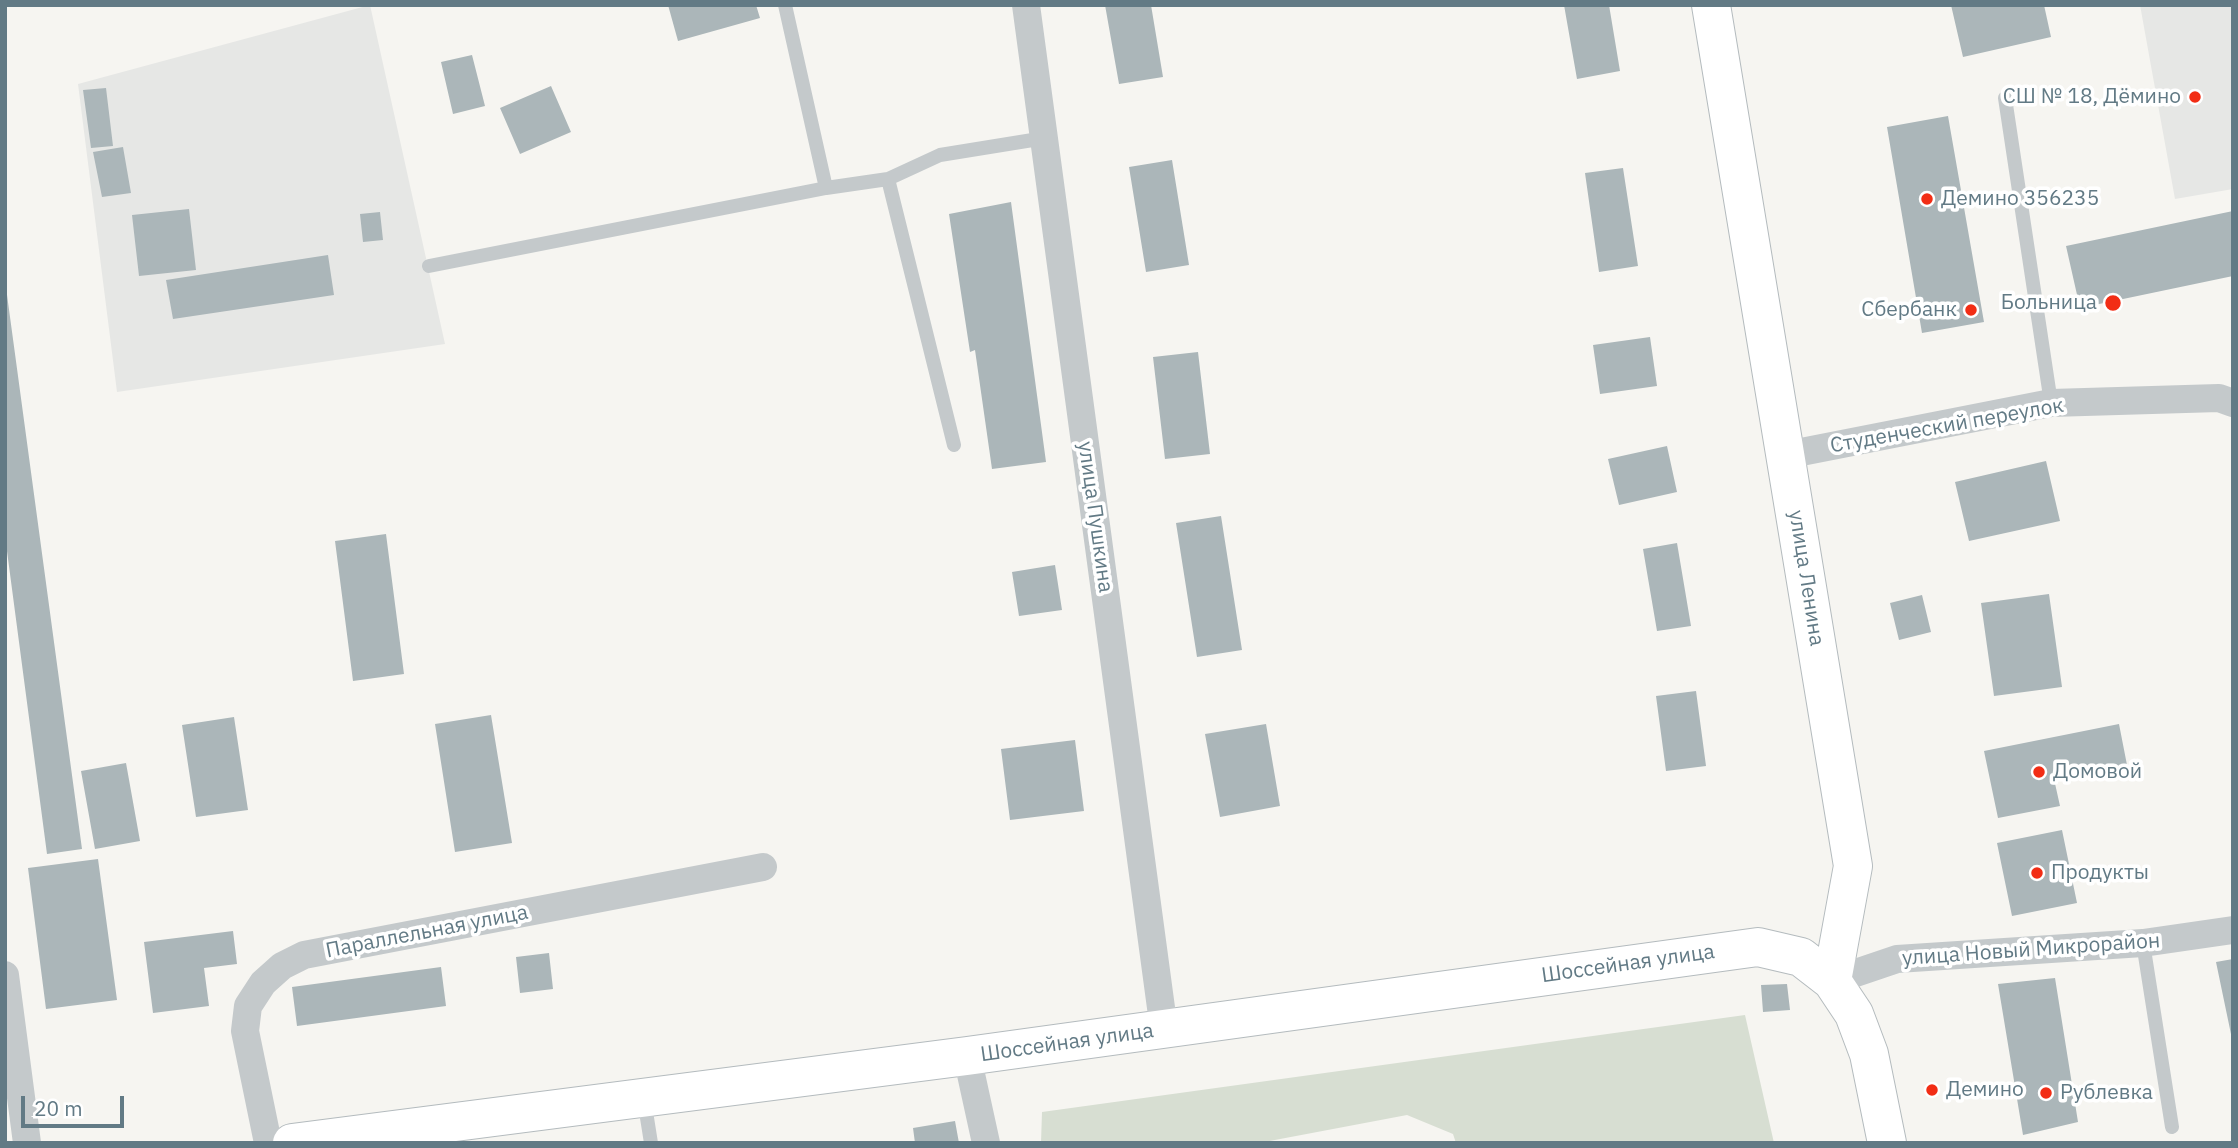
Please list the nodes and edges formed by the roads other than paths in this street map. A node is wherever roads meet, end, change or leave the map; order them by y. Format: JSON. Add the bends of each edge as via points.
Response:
{"nodes":[{"id":1,"x":785,"y":5,"type":"edge"},
{"id":2,"x":1026,"y":5,"type":"edge"},
{"id":3,"x":1711,"y":5,"type":"edge"},
{"id":4,"x":2005,"y":98,"type":"dead end"},
{"id":5,"x":1045,"y":138,"type":"junction"},
{"id":6,"x":888,"y":178,"type":"junction"},
{"id":7,"x":826,"y":188,"type":"junction"},
{"id":8,"x":429,"y":266,"type":"dead end"},
{"id":9,"x":2233,"y":403,"type":"edge"},
{"id":10,"x":2052,"y":404,"type":"junction"},
{"id":11,"x":954,"y":445,"type":"dead end"},
{"id":12,"x":1786,"y":455,"type":"junction"},
{"id":13,"x":763,"y":867,"type":"dead end"},
{"id":14,"x":2233,"y":930,"type":"edge"},
{"id":15,"x":2143,"y":943,"type":"junction"},
{"id":16,"x":5,"y":975,"type":"edge"},
{"id":17,"x":1832,"y":981,"type":"junction"},
{"id":18,"x":1164,"y":1030,"type":"junction"},
{"id":19,"x":967,"y":1056,"type":"junction"},
{"id":20,"x":643,"y":1097,"type":"junction"},
{"id":21,"x":2172,"y":1127,"type":"dead end"},
{"id":22,"x":393,"y":1136,"type":"edge"},
{"id":23,"x":27,"y":1143,"type":"edge"},
{"id":24,"x":268,"y":1143,"type":"edge"},
{"id":25,"x":292,"y":1143,"type":"edge"},
{"id":26,"x":651,"y":1143,"type":"edge"},
{"id":27,"x":986,"y":1143,"type":"edge"},
{"id":28,"x":1887,"y":1143,"type":"edge"}],
"edges":[{"from":1,"to":7,"type":"lane"},
{"from":2,"to":5,"type":"street","name":"улица Пушкина"},
{"from":3,"to":12,"type":"street","name":"улица Ленина"},
{"from":4,"to":10,"type":"lane"},
{"from":5,"to":6,"type":"lane","via":[[940,155]]},
{"from":5,"to":18,"type":"street","name":"улица Пушкина"},
{"from":6,"to":7,"type":"lane"},
{"from":6,"to":11,"type":"lane"},
{"from":7,"to":8,"type":"lane"},
{"from":9,"to":10,"type":"street","name":"Студенческий переулок","via":[[2219,398]]},
{"from":10,"to":12,"type":"street","name":"Студенческий переулок"},
{"from":12,"to":17,"type":"street","name":"улица Ленина","via":[[1853,866]]},
{"from":13,"to":24,"type":"street","name":"Параллельная улица","via":[[303,955],[282,966],[248,1006],[245,1031]]},
{"from":14,"to":15,"type":"street","name":"улица Новый Микрорайон"},
{"from":15,"to":17,"type":"street","name":"улица Новый Микрорайон","via":[[1897,959]]},
{"from":15,"to":21,"type":"lane"},
{"from":16,"to":23,"type":"street"},
{"from":17,"to":18,"type":"street","name":"Шоссейная улица","via":[[1801,957],[1758,947]]},
{"from":17,"to":28,"type":"street","via":[[1854,1014],[1869,1054]]},
{"from":18,"to":19,"type":"street","name":"Шоссейная улица"},
{"from":19,"to":20,"type":"street","name":"Шоссейная улица"},
{"from":19,"to":27,"type":"street"},
{"from":20,"to":22,"type":"street","name":"Шоссейная улица"},
{"from":20,"to":26,"type":"lane"},
{"from":22,"to":25,"type":"street","name":"Шоссейная улица"}]}
